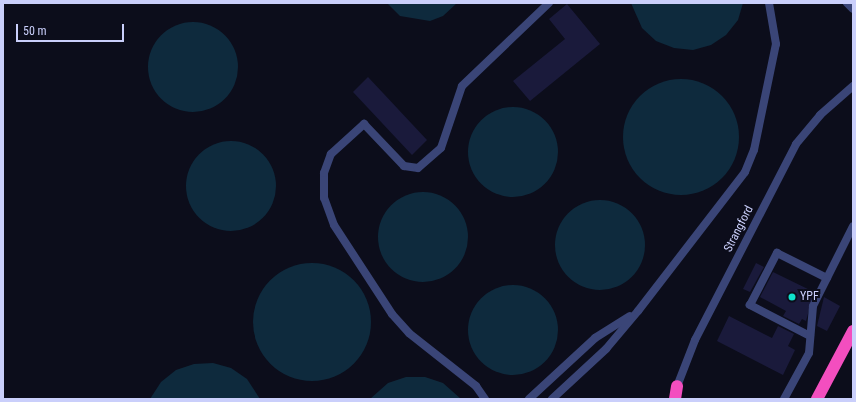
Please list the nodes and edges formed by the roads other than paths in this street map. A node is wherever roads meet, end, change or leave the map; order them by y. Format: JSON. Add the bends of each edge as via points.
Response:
{"nodes":[{"id":1,"x":549,"y":3,"type":"edge"},
{"id":2,"x":769,"y":3,"type":"edge"},
{"id":3,"x":847,"y":3,"type":"edge"},
{"id":4,"x":853,"y":9,"type":"edge"},
{"id":5,"x":853,"y":86,"type":"edge"},
{"id":6,"x":853,"y":226,"type":"edge"},
{"id":7,"x":827,"y":278,"type":"junction"},
{"id":8,"x":638,"y":311,"type":"junction"},
{"id":9,"x":853,"y":331,"type":"edge"},
{"id":10,"x":810,"y":336,"type":"junction"},
{"id":11,"x":677,"y":386,"type":"junction"},
{"id":12,"x":485,"y":399,"type":"edge"},
{"id":13,"x":529,"y":399,"type":"edge"},
{"id":14,"x":552,"y":399,"type":"edge"},
{"id":15,"x":671,"y":399,"type":"edge"},
{"id":16,"x":675,"y":399,"type":"edge"},
{"id":17,"x":784,"y":399,"type":"edge"},
{"id":18,"x":817,"y":399,"type":"edge"}],
"edges":[{"from":1,"to":12,"type":"street","via":[[462,86],[441,148],[418,168],[404,166],[364,124],[331,154],[324,174],[324,198],[334,225],[392,314],[409,333],[476,386]]},
{"from":2,"to":8,"type":"street","via":[[776,44],[754,150],[745,172]]},
{"from":3,"to":4,"type":"street"},
{"from":5,"to":11,"type":"street","name":"Strangford","via":[[820,115],[796,144],[695,340]]},
{"from":6,"to":7,"type":"street"},
{"from":7,"to":10,"type":"street","via":[[813,306]]},
{"from":7,"to":10,"type":"street","via":[[777,253],[750,305]]},
{"from":8,"to":13,"type":"street","via":[[595,338]]},
{"from":8,"to":14,"type":"street","via":[[606,349]]},
{"from":9,"to":18,"type":"highway"},
{"from":10,"to":17,"type":"street","via":[[809,353]]},
{"from":11,"to":15,"type":"street","name":"Strangford"},
{"from":11,"to":16,"type":"highway"}]}
